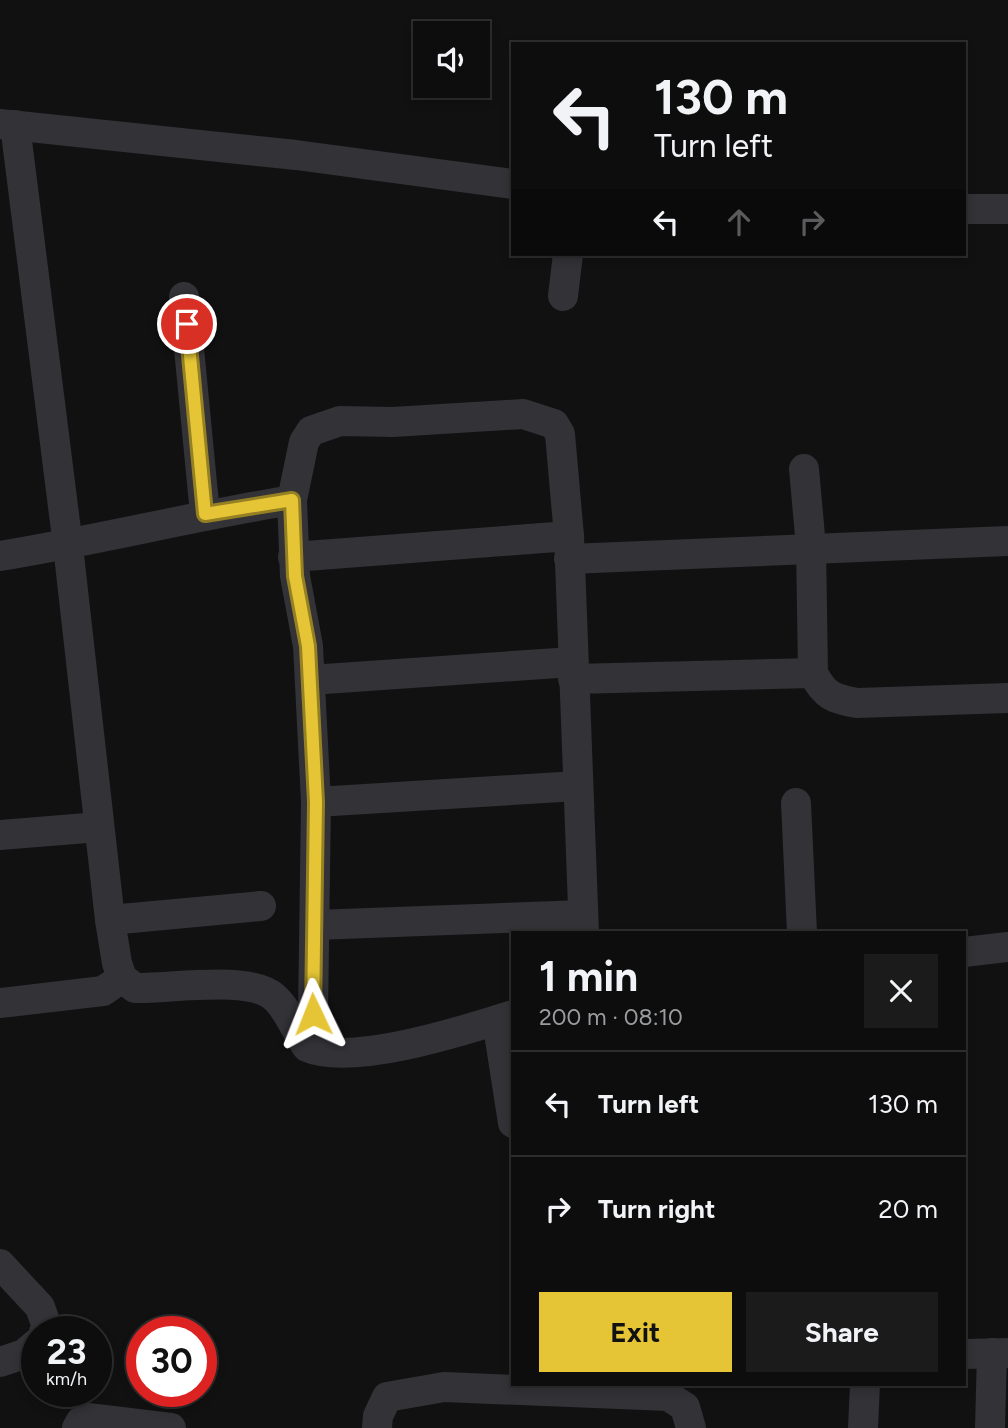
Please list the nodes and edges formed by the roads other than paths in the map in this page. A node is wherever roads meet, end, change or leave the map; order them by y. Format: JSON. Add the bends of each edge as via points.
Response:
{"nodes":[{"id":1,"x":7,"y":125,"type":"edge"},
{"id":2,"x":511,"y":184,"type":"edge"},
{"id":3,"x":966,"y":209,"type":"edge"},
{"id":4,"x":1008,"y":209,"type":"edge"},
{"id":5,"x":568,"y":256,"type":"edge"},
{"id":6,"x":563,"y":296,"type":"dead end"},
{"id":7,"x":184,"y":297,"type":"dead end"},
{"id":8,"x":804,"y":468,"type":"dead end"},
{"id":9,"x":292,"y":500,"type":"junction"},
{"id":10,"x":205,"y":514,"type":"junction"},
{"id":11,"x":1008,"y":541,"type":"edge"},
{"id":12,"x":68,"y":546,"type":"junction"},
{"id":13,"x":810,"y":547,"type":"junction"},
{"id":14,"x":569,"y":548,"type":"junction"},
{"id":15,"x":0,"y":556,"type":"edge"},
{"id":16,"x":293,"y":557,"type":"junction"},
{"id":17,"x":573,"y":671,"type":"junction"},
{"id":18,"x":813,"y":673,"type":"junction"},
{"id":19,"x":310,"y":680,"type":"junction"},
{"id":20,"x":1008,"y":698,"type":"edge"},
{"id":21,"x":577,"y":786,"type":"junction"},
{"id":22,"x":316,"y":802,"type":"junction"},
{"id":23,"x":796,"y":803,"type":"dead end"},
{"id":24,"x":99,"y":827,"type":"junction"},
{"id":25,"x":0,"y":835,"type":"edge"},
{"id":26,"x":261,"y":906,"type":"dead end"},
{"id":27,"x":110,"y":920,"type":"junction"},
{"id":28,"x":584,"y":924,"type":"edge"},
{"id":29,"x":314,"y":925,"type":"junction"},
{"id":30,"x":802,"y":931,"type":"edge"},
{"id":31,"x":1008,"y":947,"type":"edge"},
{"id":32,"x":966,"y":952,"type":"edge"},
{"id":33,"x":122,"y":978,"type":"junction"},
{"id":34,"x":0,"y":1003,"type":"edge"},
{"id":35,"x":313,"y":1014,"type":"dead end"},
{"id":36,"x":505,"y":1018,"type":"edge"},
{"id":37,"x":511,"y":1098,"type":"edge"},
{"id":38,"x":0,"y":1264,"type":"edge"},
{"id":39,"x":43,"y":1316,"type":"edge"},
{"id":40,"x":988,"y":1353,"type":"edge"},
{"id":41,"x":21,"y":1355,"type":"edge"},
{"id":42,"x":0,"y":1362,"type":"edge"},
{"id":43,"x":865,"y":1386,"type":"edge"},
{"id":44,"x":77,"y":1428,"type":"edge"},
{"id":45,"x":171,"y":1428,"type":"edge"},
{"id":46,"x":377,"y":1428,"type":"edge"},
{"id":47,"x":691,"y":1428,"type":"edge"},
{"id":48,"x":863,"y":1428,"type":"edge"},
{"id":49,"x":990,"y":1428,"type":"edge"}],
"edges":[{"from":1,"to":2,"type":"street","via":[[296,155]]},
{"from":1,"to":12,"type":"street"},
{"from":3,"to":4,"type":"street"},
{"from":5,"to":6,"type":"street"},
{"from":7,"to":10,"type":"street"},
{"from":8,"to":13,"type":"street"},
{"from":9,"to":10,"type":"street"},
{"from":9,"to":14,"type":"street","via":[[304,442],[311,431],[324,426],[340,421],[523,414],[554,424],[560,435]]},
{"from":9,"to":16,"type":"street"},
{"from":10,"to":12,"type":"street"},
{"from":11,"to":13,"type":"street"},
{"from":12,"to":15,"type":"street"},
{"from":12,"to":24,"type":"street"},
{"from":13,"to":14,"type":"street"},
{"from":13,"to":18,"type":"street"},
{"from":14,"to":16,"type":"street"},
{"from":14,"to":17,"type":"street"},
{"from":16,"to":19,"type":"street"},
{"from":17,"to":18,"type":"street"},
{"from":17,"to":19,"type":"street"},
{"from":17,"to":21,"type":"street"},
{"from":18,"to":20,"type":"street","via":[[827,696],[857,703]]},
{"from":19,"to":22,"type":"street"},
{"from":21,"to":22,"type":"street"},
{"from":21,"to":28,"type":"street"},
{"from":22,"to":29,"type":"street"},
{"from":23,"to":30,"type":"street"},
{"from":24,"to":25,"type":"street"},
{"from":24,"to":27,"type":"street"},
{"from":26,"to":27,"type":"street"},
{"from":27,"to":33,"type":"street"},
{"from":28,"to":29,"type":"street"},
{"from":29,"to":35,"type":"street"},
{"from":31,"to":32,"type":"street"},
{"from":33,"to":34,"type":"street","via":[[103,991]]},
{"from":33,"to":36,"type":"street","via":[[135,988],[253,986],[272,994],[282,1005],[307,1047],[338,1054],[403,1044]]},
{"from":36,"to":37,"type":"street"},
{"from":38,"to":39,"type":"street"},
{"from":40,"to":49,"type":"street"},
{"from":41,"to":42,"type":"street"},
{"from":43,"to":48,"type":"street"},
{"from":44,"to":45,"type":"street","via":[[88,1418]]},
{"from":46,"to":47,"type":"street","via":[[387,1396],[444,1387],[668,1396],[685,1407]]}]}
